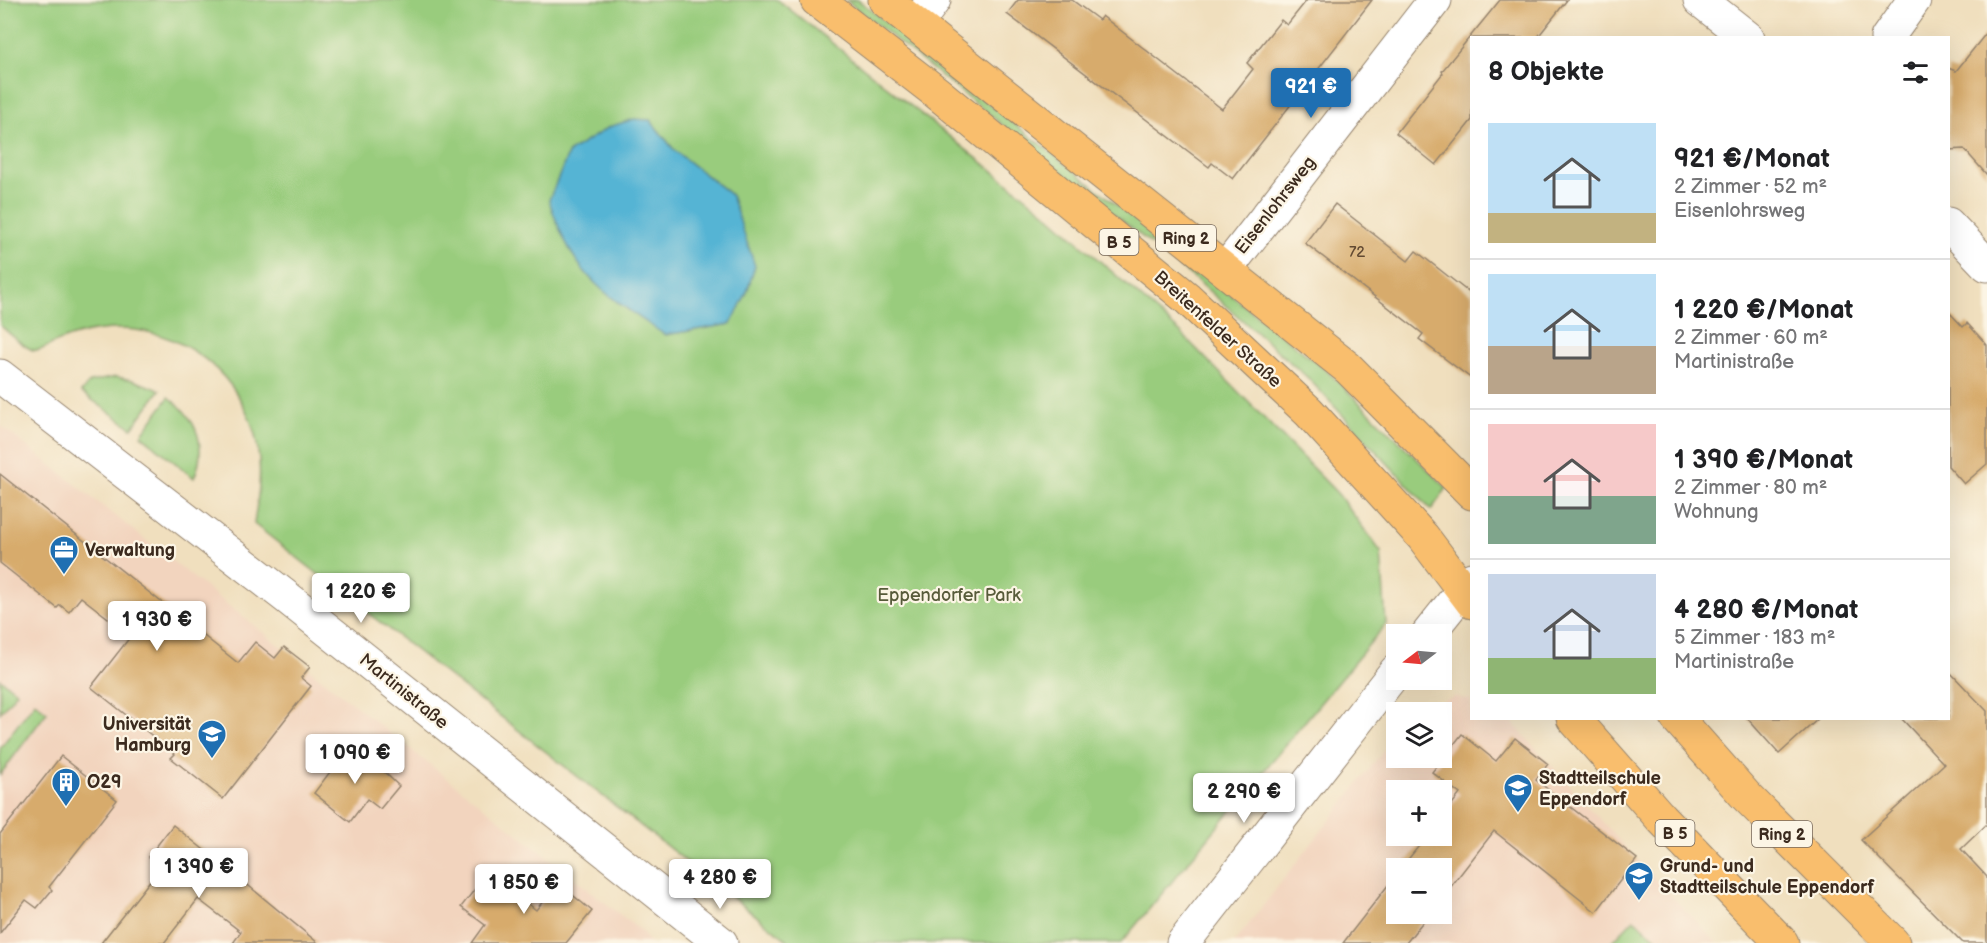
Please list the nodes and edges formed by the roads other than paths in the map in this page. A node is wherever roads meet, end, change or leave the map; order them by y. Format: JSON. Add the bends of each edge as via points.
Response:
{"nodes":[{"id":1,"x":817,"y":0,"type":"edge"},
{"id":2,"x":885,"y":0,"type":"edge"},
{"id":3,"x":1435,"y":0,"type":"edge"},
{"id":4,"x":1700,"y":0,"type":"edge"},
{"id":5,"x":1914,"y":0,"type":"edge"},
{"id":6,"x":925,"y":12,"type":"edge"},
{"id":7,"x":1746,"y":36,"type":"edge"},
{"id":8,"x":1888,"y":36,"type":"edge"},
{"id":9,"x":1950,"y":226,"type":"edge"},
{"id":10,"x":1987,"y":265,"type":"edge"},
{"id":11,"x":1226,"y":269,"type":"junction"},
{"id":12,"x":0,"y":376,"type":"edge"},
{"id":13,"x":1470,"y":491,"type":"edge"},
{"id":14,"x":1469,"y":591,"type":"edge"},
{"id":15,"x":1438,"y":624,"type":"edge"},
{"id":16,"x":1386,"y":683,"type":"edge"},
{"id":17,"x":1575,"y":720,"type":"edge"},
{"id":18,"x":1679,"y":720,"type":"edge"},
{"id":19,"x":721,"y":943,"type":"edge"},
{"id":20,"x":1183,"y":943,"type":"edge"},
{"id":21,"x":1782,"y":943,"type":"edge"},
{"id":22,"x":1893,"y":943,"type":"edge"}],
"edges":[{"from":1,"to":14,"type":"main road","name":"Breitenfelder Straße","number":"B 5","via":[[1187,298],[1309,412]]},
{"from":2,"to":6,"type":"main road","number":"Ring 2"},
{"from":3,"to":11,"type":"street","name":"Eisenlohrsweg"},
{"from":4,"to":7,"type":"street"},
{"from":5,"to":8,"type":"street"},
{"from":6,"to":11,"type":"main road","number":"Ring 2"},
{"from":9,"to":10,"type":"street"},
{"from":11,"to":13,"type":"main road","number":"Ring 2","via":[[1347,368]]},
{"from":12,"to":19,"type":"street","name":"Martinistraße","via":[[285,596]]},
{"from":14,"to":15,"type":"street"},
{"from":16,"to":20,"type":"street"},
{"from":17,"to":21,"type":"main road","number":"B 5","via":[[1660,818]]},
{"from":18,"to":22,"type":"main road","number":"Ring 2","via":[[1753,804]]}]}
